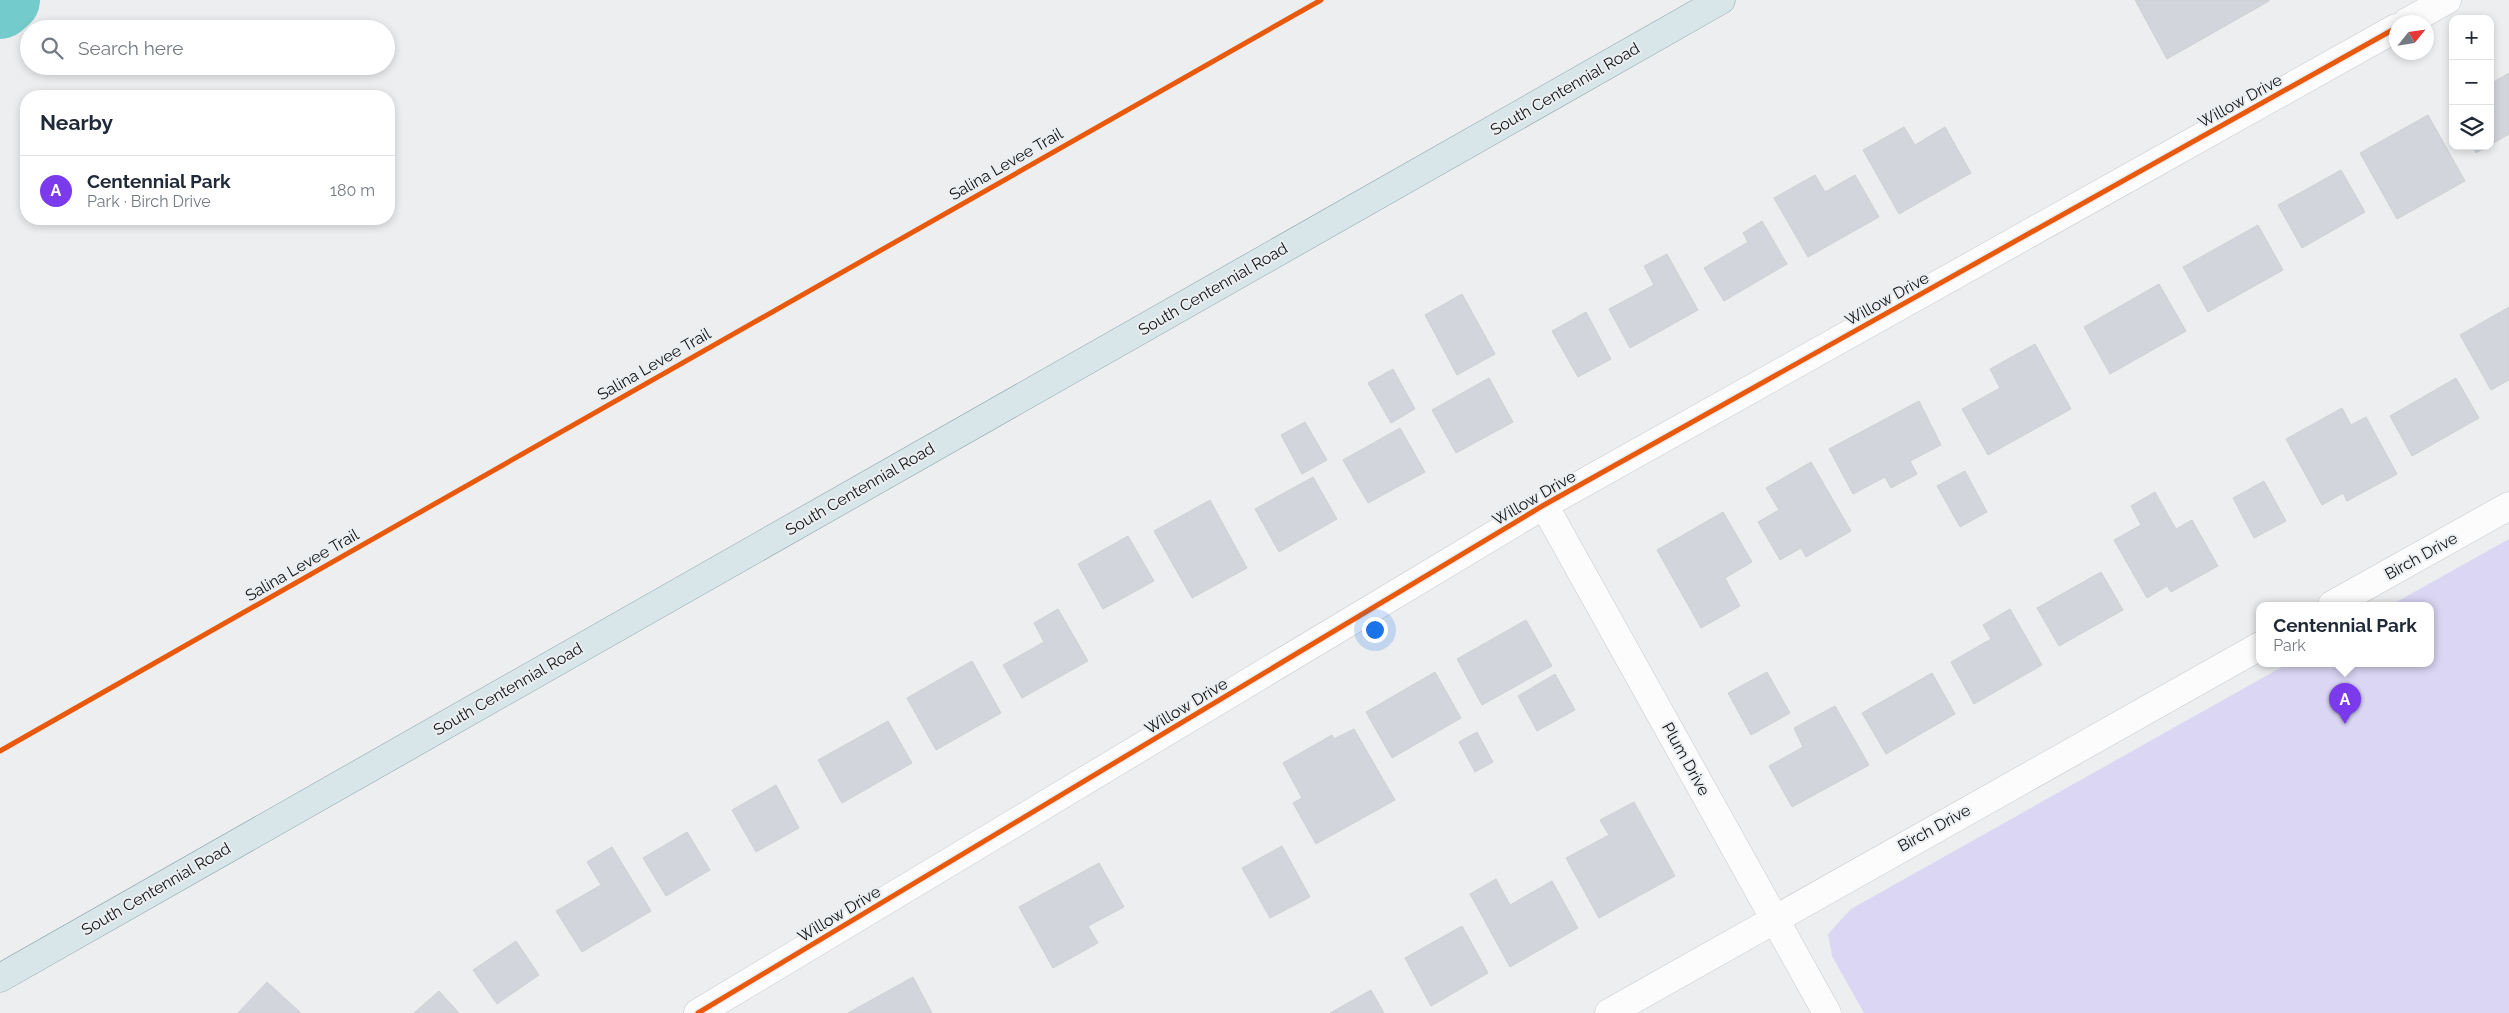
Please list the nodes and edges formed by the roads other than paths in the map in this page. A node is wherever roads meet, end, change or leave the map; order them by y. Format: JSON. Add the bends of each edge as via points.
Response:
{"nodes":[{"id":1,"x":1721,"y":0,"type":"edge"},
{"id":2,"x":2447,"y":0,"type":"edge"},
{"id":3,"x":2420,"y":15,"type":"edge"},
{"id":4,"x":2389,"y":32,"type":"edge"},
{"id":5,"x":1544,"y":506,"type":"junction"},
{"id":6,"x":2509,"y":506,"type":"edge"},
{"id":7,"x":2337,"y":602,"type":"edge"},
{"id":8,"x":2256,"y":648,"type":"edge"},
{"id":9,"x":1774,"y":918,"type":"junction"},
{"id":10,"x":0,"y":978,"type":"edge"},
{"id":11,"x":698,"y":1013,"type":"edge"},
{"id":12,"x":1608,"y":1013,"type":"edge"},
{"id":13,"x":1827,"y":1013,"type":"edge"}],
"edges":[{"from":1,"to":10,"type":"main road","name":"South Centennial Road"},
{"from":2,"to":3,"type":"street"},
{"from":4,"to":5,"type":"street","name":"Willow Drive"},
{"from":5,"to":9,"type":"street","name":"Plum Drive"},
{"from":5,"to":11,"type":"street","name":"Willow Drive"},
{"from":6,"to":7,"type":"street","name":"Birch Drive"},
{"from":8,"to":9,"type":"street","name":"Birch Drive"},
{"from":9,"to":12,"type":"street","name":"Birch Drive"},
{"from":9,"to":13,"type":"street","name":"Plum Drive"}]}
